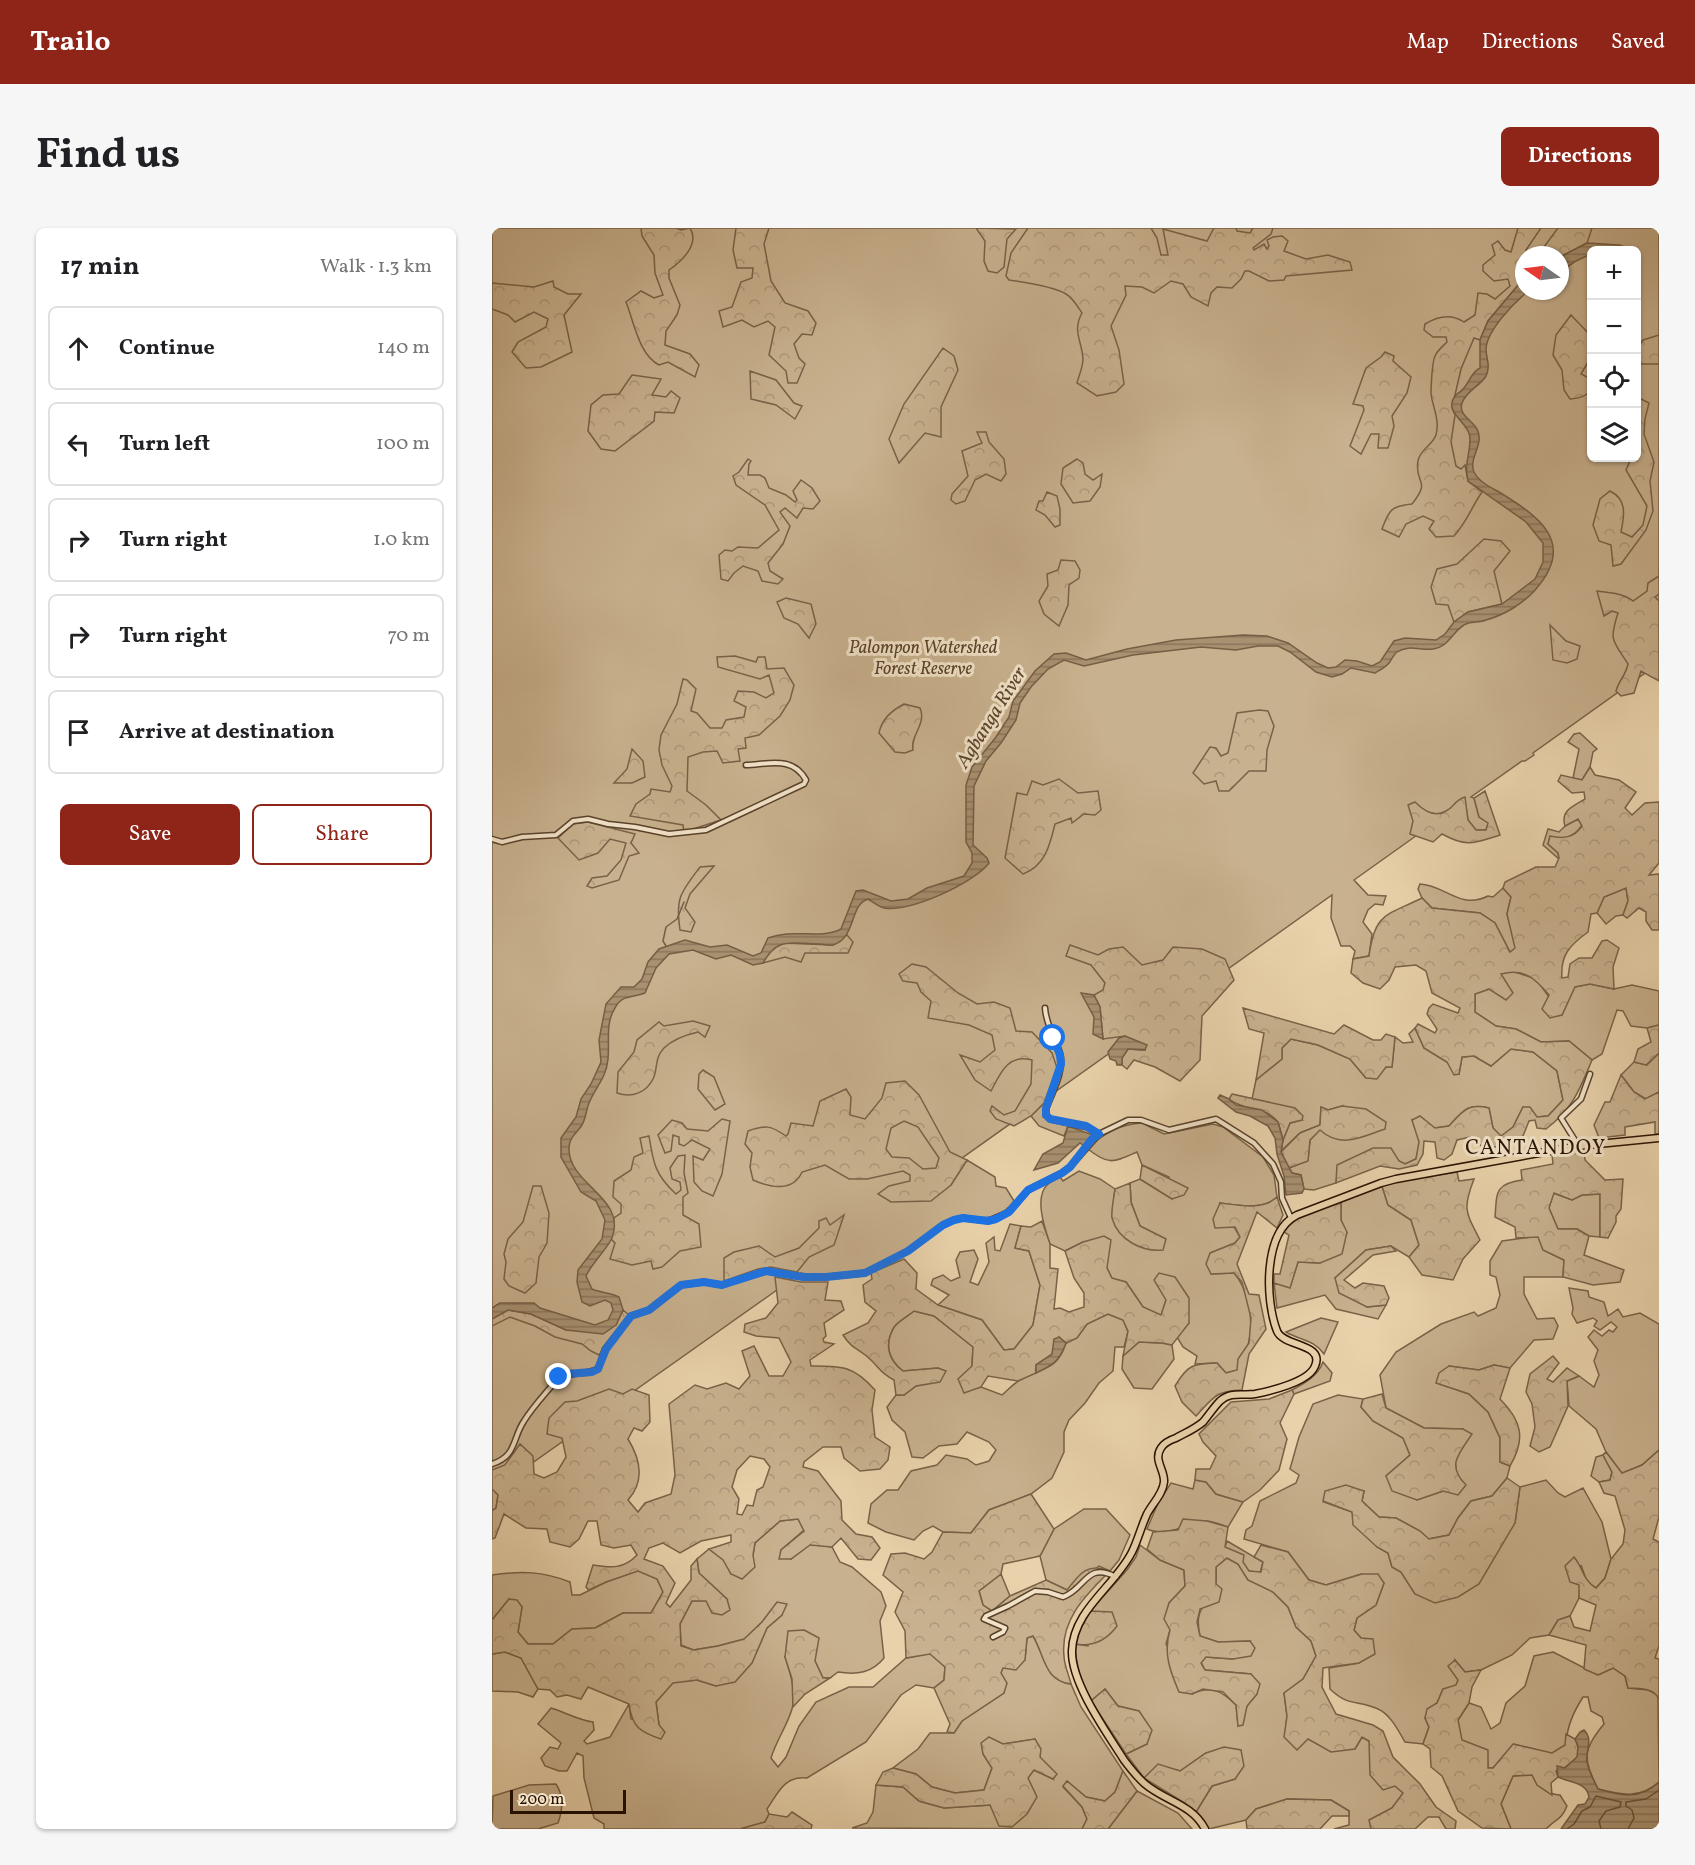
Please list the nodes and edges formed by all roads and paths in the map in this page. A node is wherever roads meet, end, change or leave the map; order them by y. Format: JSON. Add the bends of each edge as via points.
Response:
{"nodes":[{"id":1,"x":746,"y":765,"type":"dead end"},
{"id":2,"x":492,"y":839,"type":"edge"},
{"id":3,"x":1045,"y":1008,"type":"dead end"},
{"id":4,"x":1590,"y":1074,"type":"dead end"},
{"id":5,"x":1099,"y":1134,"type":"junction"},
{"id":6,"x":1659,"y":1138,"type":"edge"},
{"id":7,"x":1578,"y":1146,"type":"junction"},
{"id":8,"x":1291,"y":1218,"type":"junction"},
{"id":9,"x":492,"y":1464,"type":"edge"},
{"id":10,"x":1116,"y":1577,"type":"junction"},
{"id":11,"x":993,"y":1637,"type":"dead end"},
{"id":12,"x":1205,"y":1829,"type":"edge"}],
"edges":[{"from":1,"to":2,"type":"street","via":[[790,764],[800,769],[806,780],[784,795],[706,830],[669,834],[588,819],[573,821],[556,835],[502,842]]},
{"from":3,"to":5,"type":"street","via":[[1061,1064],[1046,1115],[1086,1126]]},
{"from":4,"to":7,"type":"street","via":[[1581,1099],[1562,1118]]},
{"from":5,"to":8,"type":"street","via":[[1128,1120],[1141,1120],[1169,1130],[1216,1119],[1266,1154],[1278,1173],[1282,1198]]},
{"from":5,"to":9,"type":"street","via":[[1070,1167],[1028,1190],[1009,1212],[988,1221],[954,1220],[908,1251],[865,1273],[803,1277],[766,1271],[722,1285],[681,1285],[649,1310],[631,1316],[606,1349],[598,1369],[559,1377],[523,1422],[515,1445],[501,1461]]},
{"from":6,"to":7,"type":"highway"},
{"from":7,"to":8,"type":"highway","via":[[1381,1183]]},
{"from":8,"to":10,"type":"highway","via":[[1274,1246],[1268,1293],[1279,1335],[1311,1350],[1316,1365],[1306,1376],[1277,1389],[1228,1396],[1202,1422],[1162,1446],[1158,1456],[1164,1477],[1162,1489]]},
{"from":10,"to":11,"type":"street","via":[[1094,1573],[1063,1597],[1041,1590],[1031,1592],[986,1616],[987,1621],[1005,1628]]},
{"from":10,"to":12,"type":"highway","via":[[1090,1606],[1073,1638],[1080,1687],[1134,1773],[1146,1785],[1193,1812]]}]}
